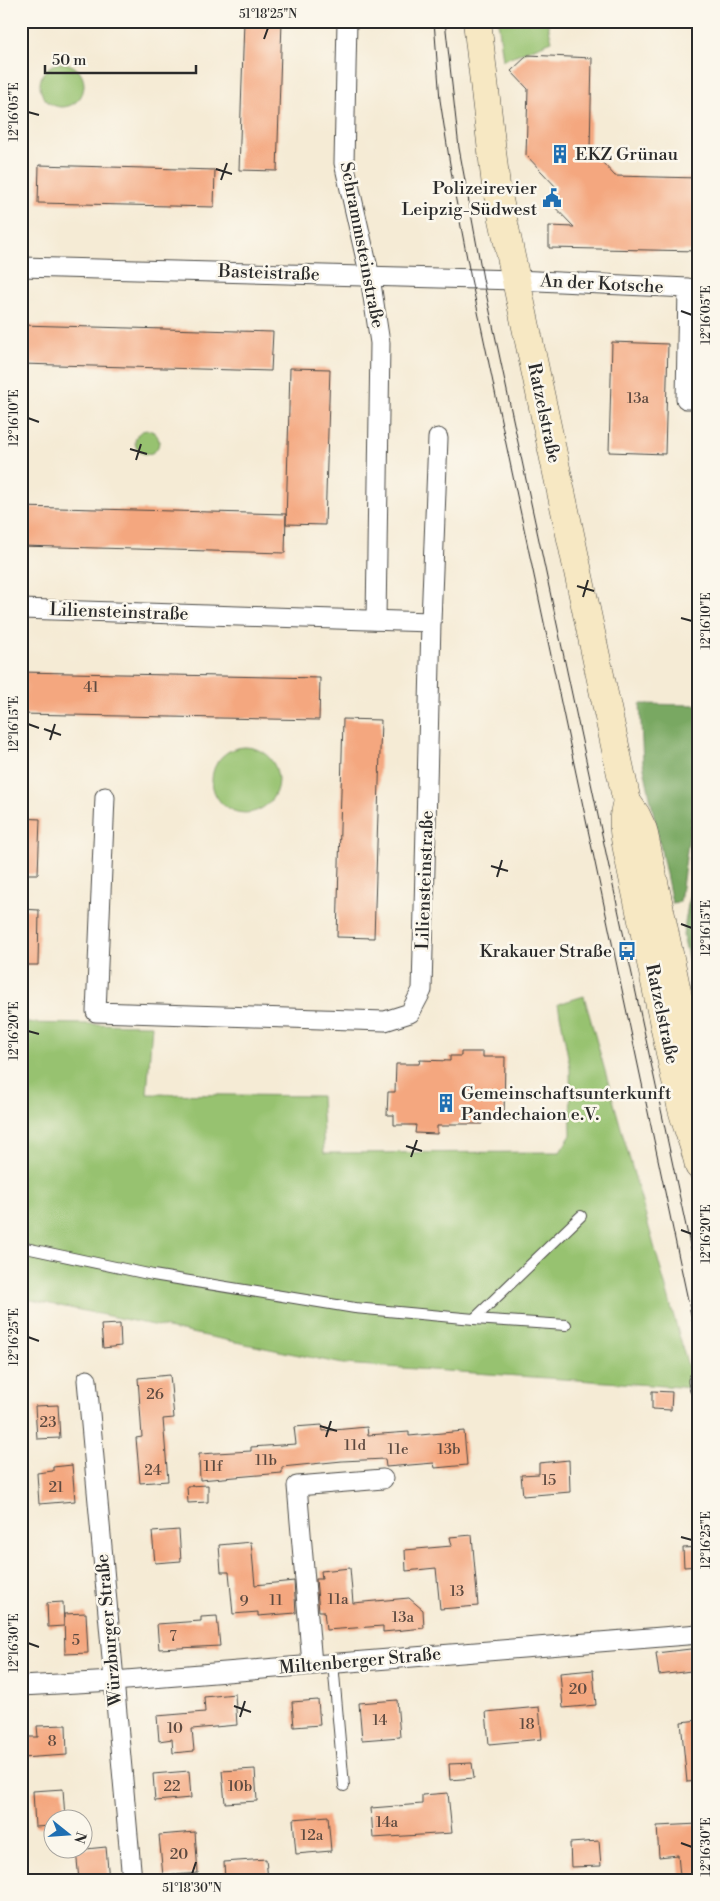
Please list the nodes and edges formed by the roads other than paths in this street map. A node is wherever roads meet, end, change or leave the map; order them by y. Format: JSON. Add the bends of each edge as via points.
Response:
{"nodes":[{"id":1,"x":347,"y":21,"type":"edge"},
{"id":2,"x":477,"y":21,"type":"edge"},
{"id":3,"x":21,"y":267,"type":"edge"},
{"id":4,"x":370,"y":277,"type":"junction"},
{"id":5,"x":516,"y":280,"type":"junction"},
{"id":6,"x":694,"y":287,"type":"edge"},
{"id":7,"x":699,"y":400,"type":"edge"},
{"id":8,"x":438,"y":438,"type":"dead end"},
{"id":9,"x":21,"y":610,"type":"edge"},
{"id":10,"x":376,"y":620,"type":"junction"},
{"id":11,"x":431,"y":622,"type":"junction"},
{"id":12,"x":104,"y":797,"type":"dead end"},
{"id":13,"x":626,"y":802,"type":"junction"},
{"id":14,"x":699,"y":1096,"type":"edge"},
{"id":15,"x":699,"y":1166,"type":"edge"},
{"id":16,"x":581,"y":1216,"type":"dead end"},
{"id":17,"x":21,"y":1247,"type":"edge"},
{"id":18,"x":474,"y":1319,"type":"junction"},
{"id":19,"x":566,"y":1325,"type":"dead end"},
{"id":20,"x":87,"y":1380,"type":"dead end"},
{"id":21,"x":383,"y":1478,"type":"dead end"},
{"id":22,"x":699,"y":1634,"type":"edge"},
{"id":23,"x":333,"y":1662,"type":"junction"},
{"id":24,"x":312,"y":1664,"type":"junction"},
{"id":25,"x":114,"y":1681,"type":"junction"},
{"id":26,"x":21,"y":1686,"type":"edge"},
{"id":27,"x":344,"y":1786,"type":"dead end"},
{"id":28,"x":132,"y":1880,"type":"edge"}],
"edges":[{"from":1,"to":4,"type":"street","name":"Schrammsteinstraße","via":[[344,163]]},
{"from":2,"to":5,"type":"main road","name":"Ratzelstraße","via":[[496,186]]},
{"from":3,"to":4,"type":"street","name":"Basteistraße"},
{"from":4,"to":5,"type":"street","name":"Basteistraße"},
{"from":4,"to":10,"type":"street","name":"Schrammsteinstraße","via":[[380,343]]},
{"from":5,"to":6,"type":"street","name":"An der Kotsche"},
{"from":5,"to":13,"type":"main road","name":"Ratzelstraße"},
{"from":6,"to":7,"type":"street","name":"An der Kotsche","via":[[686,399]]},
{"from":8,"to":11,"type":"street"},
{"from":9,"to":10,"type":"street","name":"Liliensteinstraße"},
{"from":10,"to":11,"type":"street","name":"Liliensteinstraße"},
{"from":11,"to":12,"type":"street","name":"Liliensteinstraße","via":[[422,990],[410,1013],[385,1021],[96,1012]]},
{"from":13,"to":14,"type":"main road","name":"Ratzelstraße","via":[[643,830]]},
{"from":13,"to":15,"type":"main road","name":"Ratzelstraße","via":[[623,830],[680,1105]]},
{"from":16,"to":18,"type":"lane"},
{"from":17,"to":18,"type":"lane","via":[[153,1275],[345,1306]]},
{"from":18,"to":19,"type":"lane"},
{"from":20,"to":25,"type":"street","name":"Würzburger Straße"},
{"from":21,"to":24,"type":"street","via":[[297,1486]]},
{"from":22,"to":23,"type":"street","name":"Miltenberger Straße"},
{"from":23,"to":24,"type":"street","name":"Miltenberger Straße"},
{"from":23,"to":27,"type":"lane"},
{"from":24,"to":25,"type":"street","name":"Miltenberger Straße"},
{"from":25,"to":26,"type":"street","name":"Miltenberger Straße"},
{"from":25,"to":28,"type":"street","name":"Würzburger Straße"}]}
